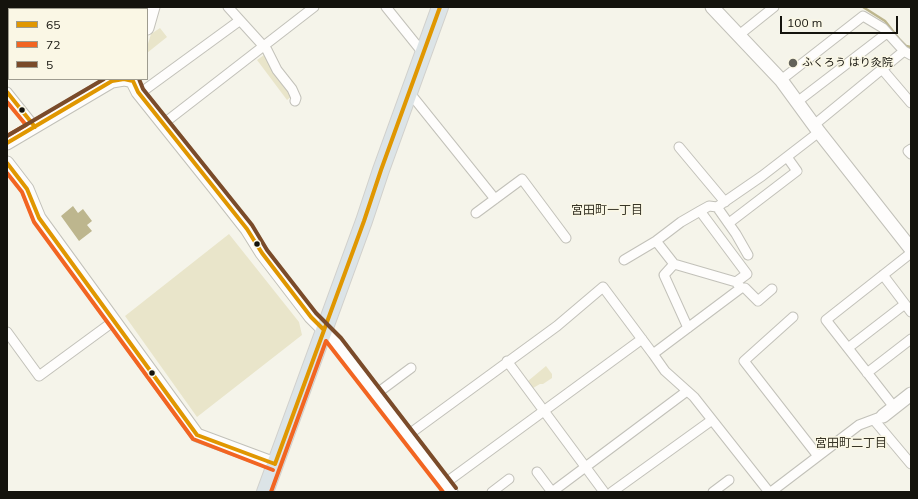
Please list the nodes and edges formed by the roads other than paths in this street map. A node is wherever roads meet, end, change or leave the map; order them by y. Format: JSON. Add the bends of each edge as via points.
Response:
{"nodes":[{"id":1,"x":153,"y":7,"type":"edge"},
{"id":2,"x":228,"y":7,"type":"edge"},
{"id":3,"x":314,"y":7,"type":"edge"},
{"id":4,"x":386,"y":7,"type":"edge"},
{"id":5,"x":440,"y":7,"type":"edge"},
{"id":6,"x":774,"y":7,"type":"edge"},
{"id":7,"x":719,"y":9,"type":"edge"},
{"id":8,"x":239,"y":21,"type":"junction"},
{"id":9,"x":148,"y":24,"type":"edge"},
{"id":10,"x":887,"y":33,"type":"junction"},
{"id":11,"x":739,"y":35,"type":"junction"},
{"id":12,"x":264,"y":46,"type":"junction"},
{"id":13,"x":423,"y":53,"type":"junction"},
{"id":14,"x":908,"y":53,"type":"edge"},
{"id":15,"x":882,"y":69,"type":"junction"},
{"id":16,"x":116,"y":80,"type":"edge"},
{"id":17,"x":133,"y":80,"type":"edge"},
{"id":18,"x":781,"y":80,"type":"junction"},
{"id":19,"x":8,"y":92,"type":"edge"},
{"id":20,"x":409,"y":92,"type":"junction"},
{"id":21,"x":139,"y":94,"type":"junction"},
{"id":22,"x":295,"y":101,"type":"dead end"},
{"id":23,"x":797,"y":102,"type":"junction"},
{"id":24,"x":911,"y":103,"type":"edge"},
{"id":25,"x":163,"y":124,"type":"junction"},
{"id":26,"x":35,"y":127,"type":"junction"},
{"id":27,"x":816,"y":128,"type":"junction"},
{"id":28,"x":7,"y":143,"type":"edge"},
{"id":29,"x":679,"y":147,"type":"dead end"},
{"id":30,"x":911,"y":149,"type":"edge"},
{"id":31,"x":911,"y":154,"type":"edge"},
{"id":32,"x":787,"y":157,"type":"junction"},
{"id":33,"x":7,"y":163,"type":"edge"},
{"id":34,"x":495,"y":199,"type":"junction"},
{"id":35,"x":721,"y":204,"type":"junction"},
{"id":36,"x":700,"y":210,"type":"junction"},
{"id":37,"x":476,"y":213,"type":"dead end"},
{"id":38,"x":729,"y":223,"type":"junction"},
{"id":39,"x":566,"y":238,"type":"dead end"},
{"id":40,"x":656,"y":241,"type":"junction"},
{"id":41,"x":911,"y":249,"type":"edge"},
{"id":42,"x":911,"y":253,"type":"edge"},
{"id":43,"x":748,"y":255,"type":"dead end"},
{"id":44,"x":624,"y":260,"type":"dead end"},
{"id":45,"x":674,"y":264,"type":"junction"},
{"id":46,"x":883,"y":275,"type":"junction"},
{"id":47,"x":738,"y":285,"type":"junction"},
{"id":48,"x":772,"y":289,"type":"dead end"},
{"id":49,"x":905,"y":304,"type":"junction"},
{"id":50,"x":911,"y":312,"type":"edge"},
{"id":51,"x":793,"y":317,"type":"dead end"},
{"id":52,"x":114,"y":321,"type":"junction"},
{"id":53,"x":688,"y":328,"type":"junction"},
{"id":54,"x":324,"y":330,"type":"junction"},
{"id":55,"x":7,"y":332,"type":"edge"},
{"id":56,"x":911,"y":338,"type":"edge"},
{"id":57,"x":642,"y":339,"type":"junction"},
{"id":58,"x":848,"y":348,"type":"junction"},
{"id":59,"x":653,"y":354,"type":"junction"},
{"id":60,"x":507,"y":361,"type":"junction"},
{"id":61,"x":411,"y":368,"type":"dead end"},
{"id":62,"x":867,"y":373,"type":"junction"},
{"id":63,"x":687,"y":391,"type":"junction"},
{"id":64,"x":376,"y":394,"type":"junction"},
{"id":65,"x":911,"y":394,"type":"edge"},
{"id":66,"x":894,"y":407,"type":"junction"},
{"id":67,"x":543,"y":410,"type":"junction"},
{"id":68,"x":878,"y":418,"type":"junction"},
{"id":69,"x":712,"y":420,"type":"junction"},
{"id":70,"x":408,"y":434,"type":"junction"},
{"id":71,"x":818,"y":456,"type":"junction"},
{"id":72,"x":275,"y":464,"type":"junction"},
{"id":73,"x":911,"y":464,"type":"edge"},
{"id":74,"x":585,"y":467,"type":"junction"},
{"id":75,"x":537,"y":472,"type":"dead end"},
{"id":76,"x":509,"y":479,"type":"dead end"},
{"id":77,"x":729,"y":480,"type":"dead end"},
{"id":78,"x":447,"y":488,"type":"edge"},
{"id":79,"x":265,"y":492,"type":"edge"},
{"id":80,"x":492,"y":492,"type":"edge"},
{"id":81,"x":552,"y":492,"type":"edge"},
{"id":82,"x":604,"y":492,"type":"edge"},
{"id":83,"x":612,"y":492,"type":"edge"},
{"id":84,"x":713,"y":492,"type":"edge"},
{"id":85,"x":770,"y":492,"type":"edge"}],
"edges":[{"from":1,"to":9,"type":"street"},
{"from":2,"to":8,"type":"street"},
{"from":3,"to":12,"type":"street"},
{"from":4,"to":13,"type":"street"},
{"from":5,"to":13,"type":"highway"},
{"from":6,"to":11,"type":"street"},
{"from":7,"to":11,"type":"street"},
{"from":8,"to":12,"type":"street"},
{"from":8,"to":21,"type":"street"},
{"from":10,"to":14,"type":"street"},
{"from":10,"to":18,"type":"street","via":[[863,16]]},
{"from":10,"to":23,"type":"street"},
{"from":11,"to":18,"type":"street"},
{"from":12,"to":22,"type":"street","via":[[277,70],[292,89]]},
{"from":12,"to":25,"type":"street"},
{"from":13,"to":20,"type":"highway"},
{"from":14,"to":15,"type":"street"},
{"from":15,"to":24,"type":"street"},
{"from":15,"to":27,"type":"street"},
{"from":16,"to":26,"type":"street"},
{"from":17,"to":21,"type":"street"},
{"from":18,"to":23,"type":"street"},
{"from":19,"to":26,"type":"street"},
{"from":20,"to":34,"type":"street"},
{"from":20,"to":54,"type":"highway"},
{"from":21,"to":25,"type":"street"},
{"from":23,"to":27,"type":"street"},
{"from":25,"to":54,"type":"street","via":[[247,229],[311,317]]},
{"from":26,"to":28,"type":"street"},
{"from":27,"to":32,"type":"street"},
{"from":27,"to":41,"type":"street"},
{"from":29,"to":35,"type":"street"},
{"from":30,"to":31,"type":"street","via":[[908,151]]},
{"from":32,"to":35,"type":"street"},
{"from":32,"to":38,"type":"street","via":[[797,171]]},
{"from":33,"to":52,"type":"street","via":[[27,189],[40,218]]},
{"from":34,"to":37,"type":"street"},
{"from":34,"to":39,"type":"street","via":[[522,179]]},
{"from":35,"to":36,"type":"street"},
{"from":35,"to":38,"type":"street"},
{"from":36,"to":40,"type":"street"},
{"from":36,"to":47,"type":"street","via":[[747,274]]},
{"from":38,"to":43,"type":"street"},
{"from":40,"to":44,"type":"street"},
{"from":40,"to":45,"type":"street"},
{"from":42,"to":46,"type":"street"},
{"from":45,"to":47,"type":"street"},
{"from":45,"to":53,"type":"street","via":[[664,275]]},
{"from":46,"to":49,"type":"street"},
{"from":46,"to":58,"type":"street","via":[[826,320]]},
{"from":47,"to":48,"type":"street","via":[[745,288],[758,301]]},
{"from":47,"to":53,"type":"street"},
{"from":49,"to":50,"type":"street"},
{"from":49,"to":58,"type":"street"},
{"from":51,"to":71,"type":"street","via":[[744,361]]},
{"from":52,"to":55,"type":"street","via":[[39,376]]},
{"from":52,"to":72,"type":"street","via":[[197,436]]},
{"from":53,"to":59,"type":"street"},
{"from":54,"to":64,"type":"street"},
{"from":54,"to":72,"type":"highway"},
{"from":56,"to":62,"type":"street"},
{"from":57,"to":59,"type":"street"},
{"from":57,"to":60,"type":"street","via":[[603,287],[558,326]]},
{"from":57,"to":67,"type":"street"},
{"from":58,"to":62,"type":"street"},
{"from":59,"to":63,"type":"street","via":[[665,371]]},
{"from":60,"to":67,"type":"street"},
{"from":60,"to":70,"type":"street"},
{"from":61,"to":64,"type":"street"},
{"from":62,"to":66,"type":"street"},
{"from":63,"to":69,"type":"street"},
{"from":63,"to":74,"type":"street"},
{"from":64,"to":70,"type":"street"},
{"from":65,"to":66,"type":"street"},
{"from":66,"to":68,"type":"street"},
{"from":67,"to":74,"type":"street"},
{"from":67,"to":78,"type":"street"},
{"from":68,"to":71,"type":"street","via":[[859,425]]},
{"from":68,"to":73,"type":"street"},
{"from":69,"to":83,"type":"street"},
{"from":69,"to":85,"type":"street"},
{"from":70,"to":78,"type":"street"},
{"from":71,"to":85,"type":"street"},
{"from":72,"to":79,"type":"highway"},
{"from":74,"to":81,"type":"street"},
{"from":74,"to":82,"type":"street"},
{"from":75,"to":81,"type":"street"},
{"from":76,"to":80,"type":"street"},
{"from":77,"to":84,"type":"street"}]}
